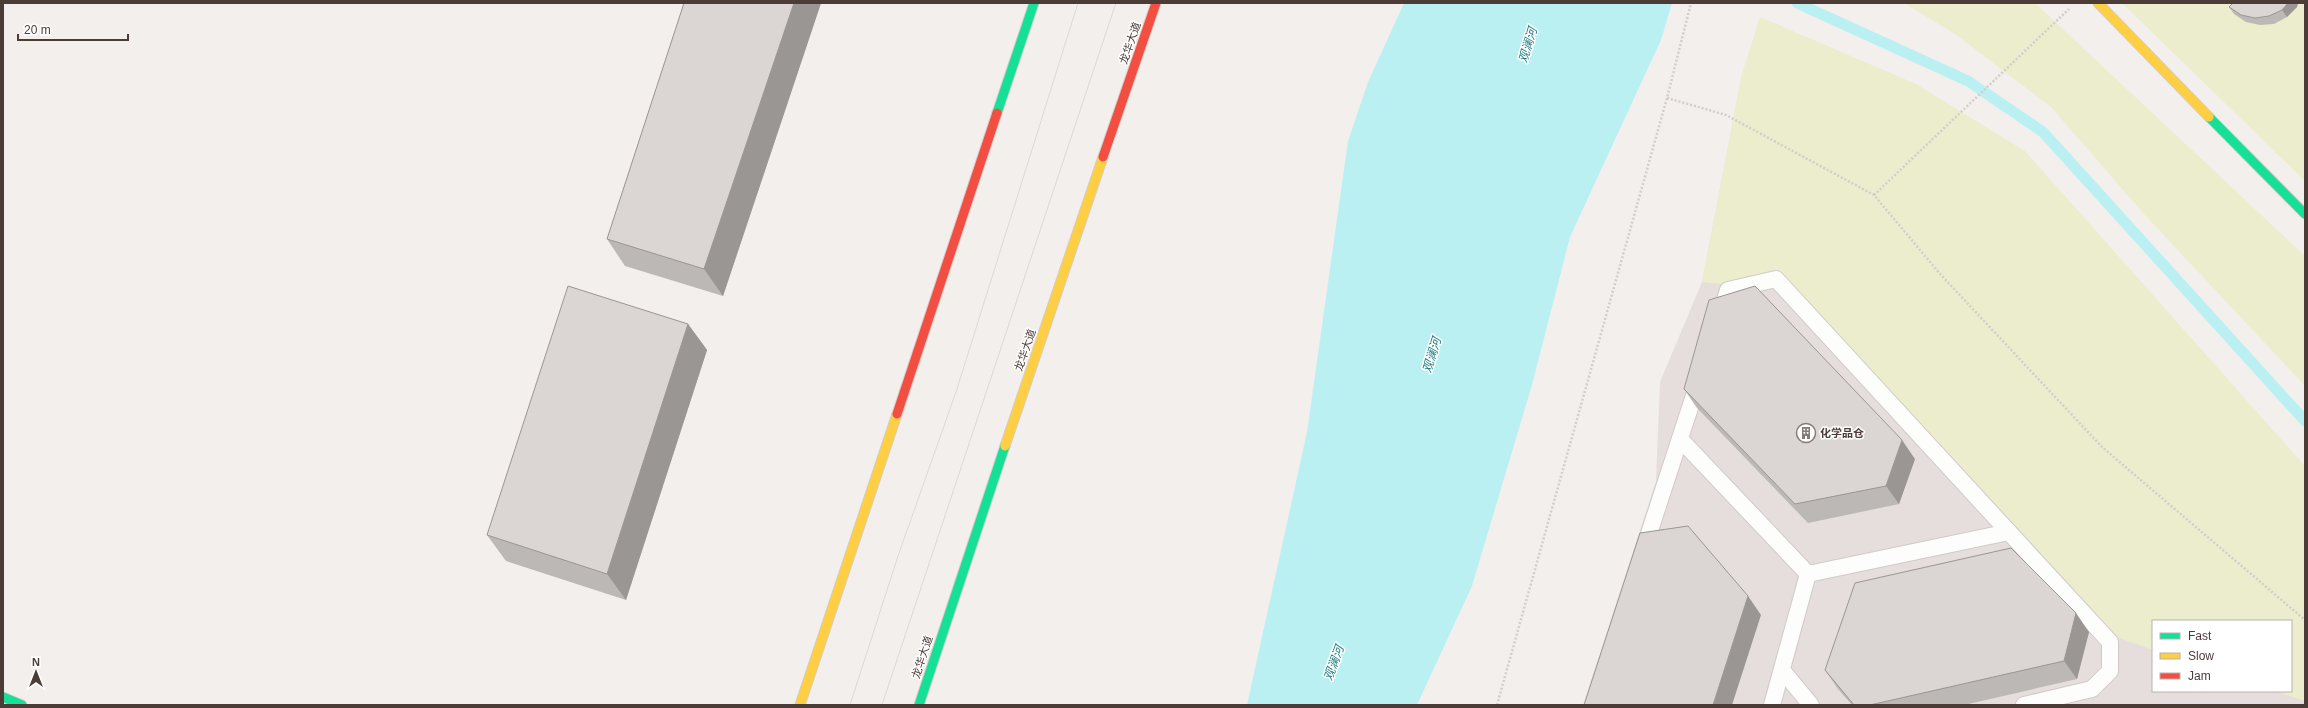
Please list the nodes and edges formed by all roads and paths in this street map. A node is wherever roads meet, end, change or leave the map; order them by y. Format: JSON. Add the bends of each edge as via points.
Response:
{"nodes":[{"id":1,"x":1034,"y":3,"type":"edge"},
{"id":2,"x":1156,"y":3,"type":"edge"},
{"id":3,"x":1691,"y":3,"type":"edge"},
{"id":4,"x":2075,"y":3,"type":"edge"},
{"id":5,"x":2098,"y":3,"type":"edge"},
{"id":6,"x":1668,"y":98,"type":"junction"},
{"id":7,"x":1874,"y":195,"type":"junction"},
{"id":8,"x":2305,"y":214,"type":"edge"},
{"id":9,"x":1716,"y":327,"type":"edge"},
{"id":10,"x":1704,"y":364,"type":"edge"},
{"id":11,"x":1680,"y":439,"type":"junction"},
{"id":12,"x":2009,"y":532,"type":"junction"},
{"id":13,"x":1639,"y":564,"type":"edge"},
{"id":14,"x":1808,"y":574,"type":"junction"},
{"id":15,"x":2305,"y":620,"type":"edge"},
{"id":16,"x":1782,"y":670,"type":"junction"},
{"id":17,"x":3,"y":697,"type":"edge"},
{"id":18,"x":22,"y":705,"type":"edge"},
{"id":19,"x":800,"y":705,"type":"edge"},
{"id":20,"x":919,"y":705,"type":"edge"},
{"id":21,"x":1497,"y":705,"type":"edge"},
{"id":22,"x":1772,"y":705,"type":"edge"},
{"id":23,"x":1811,"y":705,"type":"edge"},
{"id":24,"x":2024,"y":705,"type":"edge"}],
"edges":[{"from":1,"to":19,"type":"main road"},
{"from":2,"to":20,"type":"main road","name":"龙华大道"},
{"from":3,"to":6,"type":"path"},
{"from":4,"to":7,"type":"path"},
{"from":5,"to":8,"type":"main road"},
{"from":6,"to":7,"type":"path","via":[[1726,115]]},
{"from":6,"to":21,"type":"path"},
{"from":7,"to":15,"type":"path","via":[[1941,274],[2102,447]]},
{"from":9,"to":12,"type":"lane","via":[[1728,290],[1776,279]]},
{"from":10,"to":11,"type":"lane"},
{"from":11,"to":13,"type":"lane"},
{"from":11,"to":14,"type":"lane"},
{"from":12,"to":14,"type":"lane"},
{"from":12,"to":24,"type":"lane","via":[[2110,642],[2110,671],[2092,689]]},
{"from":14,"to":16,"type":"lane"},
{"from":16,"to":22,"type":"lane"},
{"from":16,"to":23,"type":"lane"},
{"from":17,"to":18,"type":"main road"}]}
